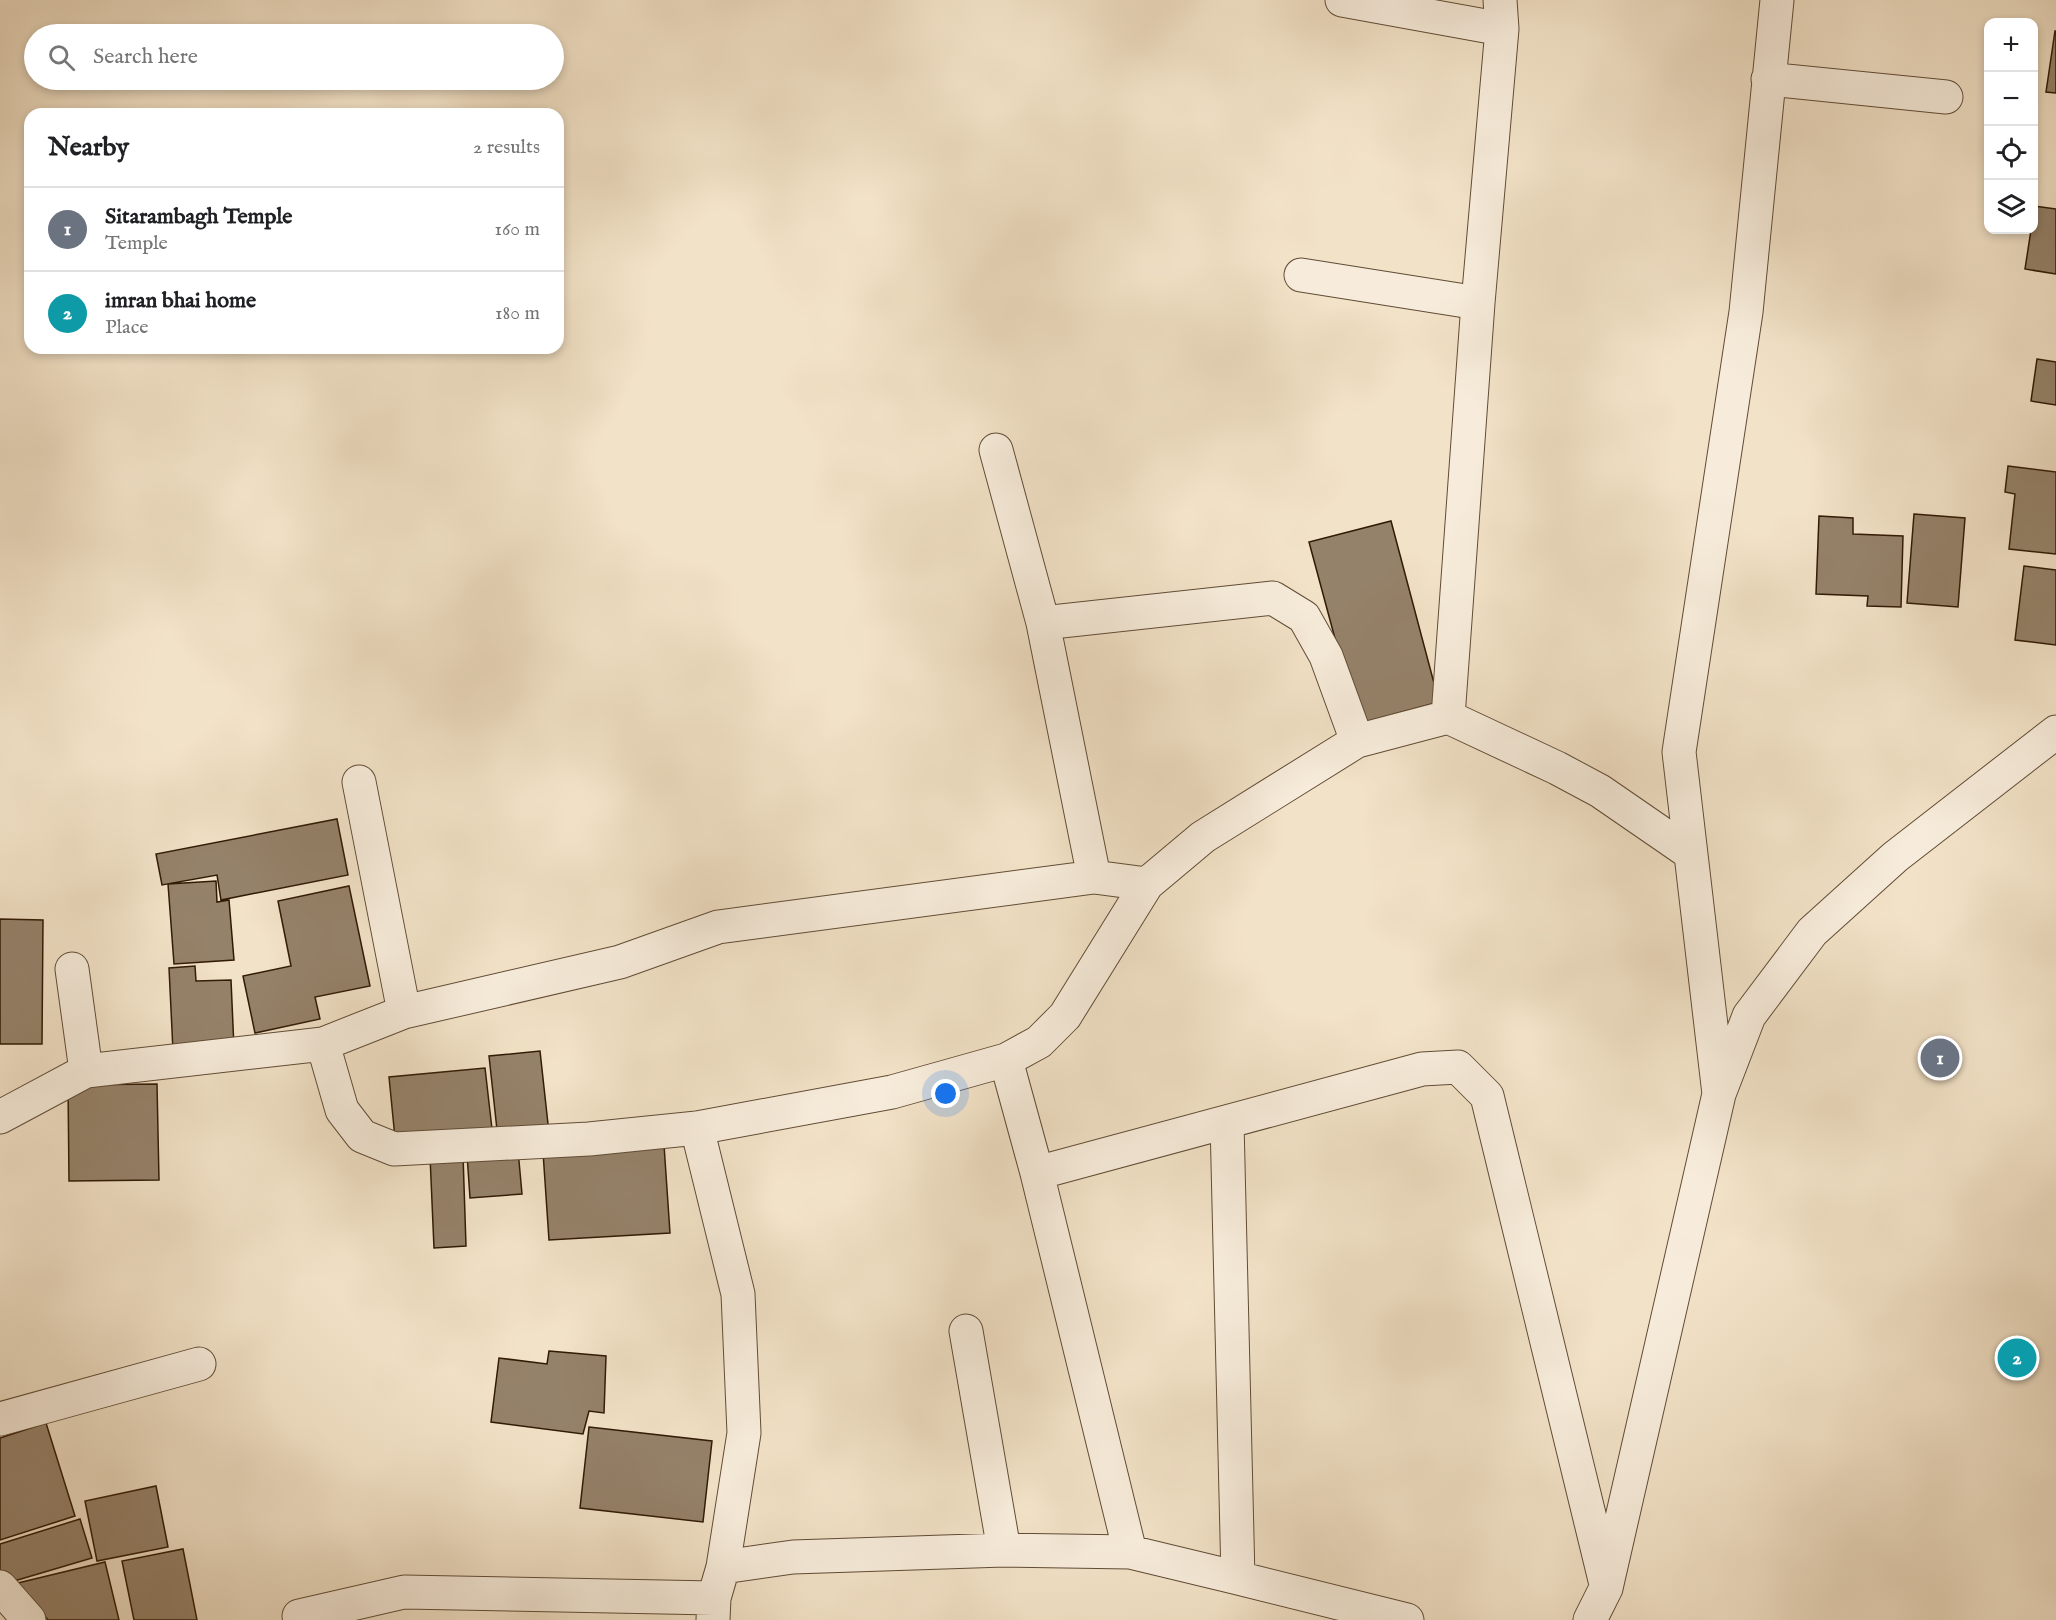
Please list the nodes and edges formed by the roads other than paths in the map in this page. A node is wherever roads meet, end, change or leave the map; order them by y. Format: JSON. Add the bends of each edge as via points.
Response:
{"nodes":[{"id":1,"x":1342,"y":0,"type":"edge"},
{"id":2,"x":1778,"y":0,"type":"edge"},
{"id":3,"x":1501,"y":14,"type":"edge"},
{"id":4,"x":1768,"y":79,"type":"junction"},
{"id":5,"x":1946,"y":97,"type":"dead end"},
{"id":6,"x":1301,"y":275,"type":"dead end"},
{"id":7,"x":1478,"y":303,"type":"junction"},
{"id":8,"x":996,"y":450,"type":"dead end"},
{"id":9,"x":1043,"y":623,"type":"junction"},
{"id":10,"x":1448,"y":717,"type":"junction"},
{"id":11,"x":2056,"y":732,"type":"edge"},
{"id":12,"x":1357,"y":741,"type":"junction"},
{"id":13,"x":359,"y":782,"type":"dead end"},
{"id":14,"x":1690,"y":853,"type":"junction"},
{"id":15,"x":1094,"y":877,"type":"junction"},
{"id":16,"x":1147,"y":884,"type":"junction"},
{"id":17,"x":72,"y":969,"type":"dead end"},
{"id":18,"x":404,"y":1012,"type":"junction"},
{"id":19,"x":323,"y":1044,"type":"junction"},
{"id":20,"x":1006,"y":1060,"type":"junction"},
{"id":21,"x":86,"y":1071,"type":"junction"},
{"id":22,"x":1719,"y":1094,"type":"junction"},
{"id":23,"x":0,"y":1117,"type":"edge"},
{"id":24,"x":1227,"y":1122,"type":"junction"},
{"id":25,"x":697,"y":1128,"type":"junction"},
{"id":26,"x":1037,"y":1173,"type":"junction"},
{"id":27,"x":966,"y":1331,"type":"dead end"},
{"id":28,"x":199,"y":1364,"type":"dead end"},
{"id":29,"x":0,"y":1419,"type":"edge"},
{"id":30,"x":1004,"y":1550,"type":"junction"},
{"id":31,"x":1130,"y":1552,"type":"junction"},
{"id":32,"x":1238,"y":1578,"type":"junction"},
{"id":33,"x":0,"y":1587,"type":"edge"},
{"id":34,"x":1606,"y":1588,"type":"junction"},
{"id":35,"x":717,"y":1595,"type":"edge"},
{"id":36,"x":299,"y":1616,"type":"dead end"},
{"id":37,"x":29,"y":1620,"type":"edge"},
{"id":38,"x":1407,"y":1620,"type":"edge"},
{"id":39,"x":1590,"y":1620,"type":"edge"}],
"edges":[{"from":1,"to":3,"type":"street"},
{"from":2,"to":4,"type":"street"},
{"from":3,"to":7,"type":"street"},
{"from":4,"to":5,"type":"street"},
{"from":4,"to":14,"type":"street","via":[[1746,312],[1679,752]]},
{"from":6,"to":7,"type":"street"},
{"from":7,"to":10,"type":"street"},
{"from":8,"to":9,"type":"street"},
{"from":9,"to":12,"type":"street","via":[[1273,598],[1304,617],[1326,656]]},
{"from":9,"to":15,"type":"street"},
{"from":10,"to":12,"type":"street"},
{"from":10,"to":14,"type":"street","via":[[1600,791]]},
{"from":11,"to":22,"type":"street","via":[[1895,857],[1812,932],[1749,1016]]},
{"from":12,"to":16,"type":"street","via":[[1203,837]]},
{"from":13,"to":18,"type":"street"},
{"from":14,"to":22,"type":"street"},
{"from":15,"to":16,"type":"street"},
{"from":15,"to":18,"type":"street","via":[[718,927],[620,962]]},
{"from":16,"to":20,"type":"street","via":[[1065,1016],[1039,1042]]},
{"from":17,"to":21,"type":"street"},
{"from":18,"to":19,"type":"street"},
{"from":19,"to":21,"type":"street"},
{"from":19,"to":25,"type":"street","via":[[342,1110],[362,1136],[394,1149]]},
{"from":20,"to":25,"type":"street","via":[[892,1092]]},
{"from":20,"to":26,"type":"street"},
{"from":21,"to":23,"type":"street"},
{"from":22,"to":34,"type":"street"},
{"from":24,"to":26,"type":"street"},
{"from":24,"to":32,"type":"street"},
{"from":24,"to":34,"type":"street","via":[[1422,1069],[1458,1067],[1487,1096]]},
{"from":25,"to":35,"type":"street","via":[[738,1294],[744,1433]]},
{"from":26,"to":31,"type":"street"},
{"from":27,"to":30,"type":"street"},
{"from":28,"to":29,"type":"street"},
{"from":30,"to":31,"type":"street"},
{"from":30,"to":35,"type":"street","via":[[793,1557]]},
{"from":31,"to":32,"type":"street"},
{"from":32,"to":38,"type":"street"},
{"from":33,"to":37,"type":"street"},
{"from":34,"to":39,"type":"street"},
{"from":35,"to":36,"type":"street","via":[[404,1592]]}]}
